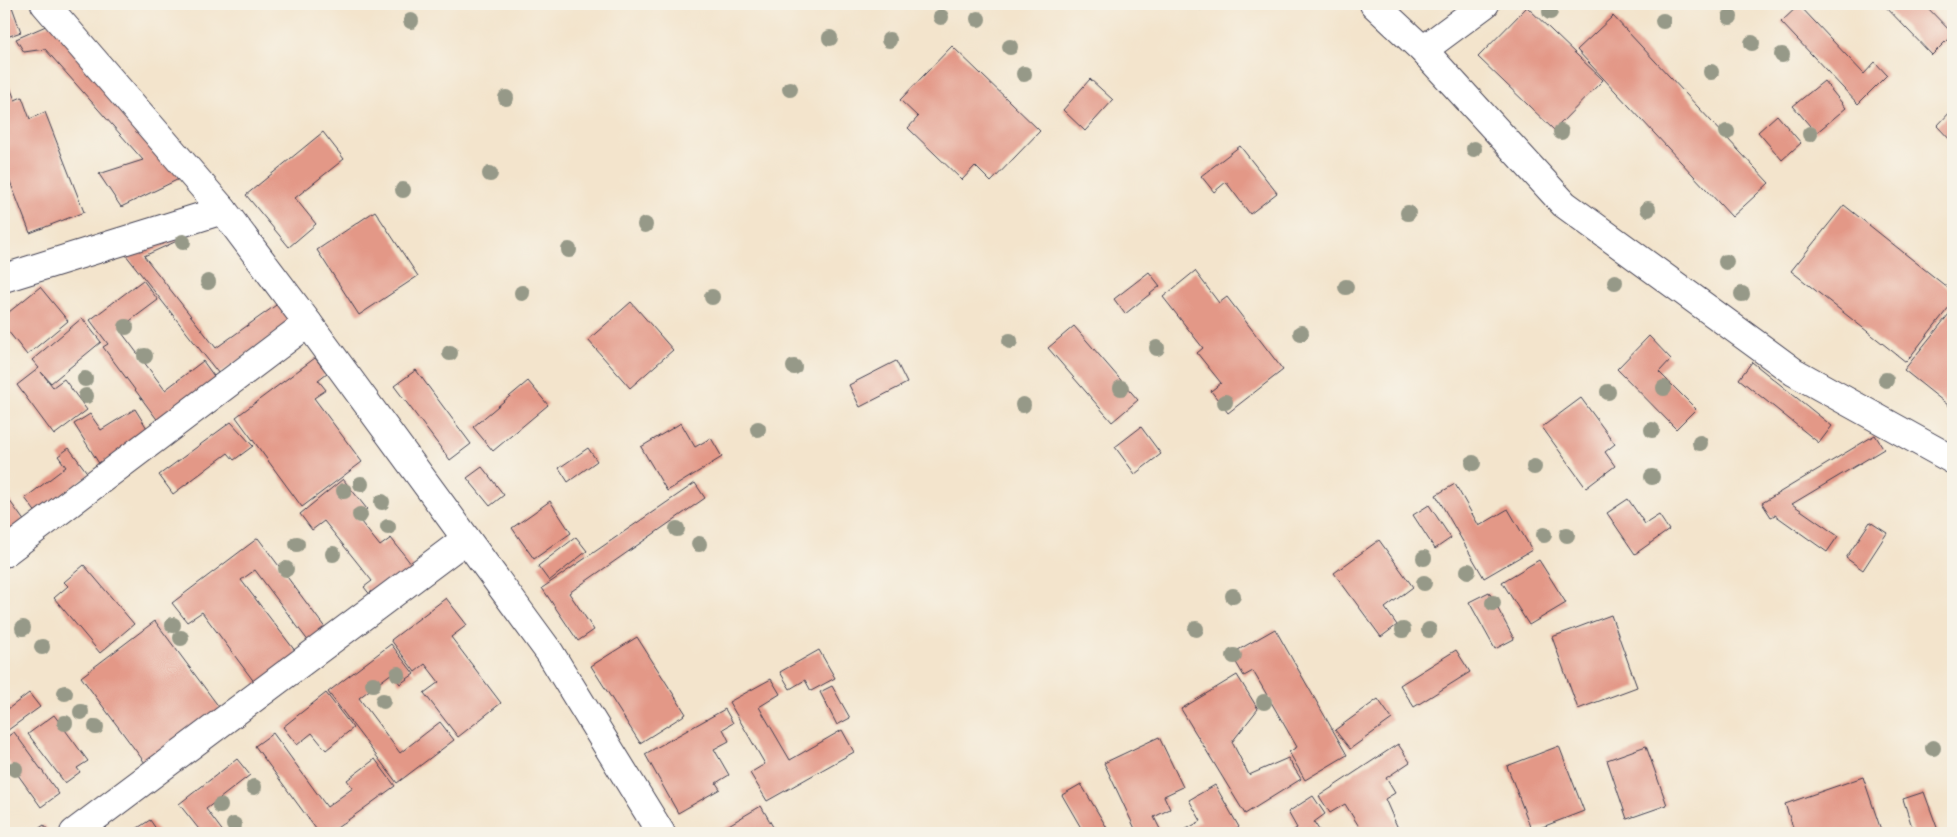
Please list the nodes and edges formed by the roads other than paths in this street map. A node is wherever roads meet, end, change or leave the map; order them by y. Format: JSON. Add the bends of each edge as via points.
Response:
{"nodes":[{"id":1,"x":45,"y":4,"type":"edge"},
{"id":2,"x":1374,"y":4,"type":"edge"},
{"id":3,"x":1485,"y":4,"type":"edge"},
{"id":4,"x":1423,"y":50,"type":"junction"},
{"id":5,"x":223,"y":210,"type":"junction"},
{"id":6,"x":4,"y":278,"type":"edge"},
{"id":7,"x":308,"y":324,"type":"junction"},
{"id":8,"x":1953,"y":460,"type":"edge"},
{"id":9,"x":466,"y":539,"type":"junction"},
{"id":10,"x":4,"y":553,"type":"edge"},
{"id":11,"x":74,"y":833,"type":"edge"},
{"id":12,"x":661,"y":833,"type":"edge"}],
"edges":[{"from":1,"to":5,"type":"street"},
{"from":2,"to":4,"type":"street"},
{"from":3,"to":4,"type":"street"},
{"from":4,"to":8,"type":"street","via":[[1564,204],[1794,372]]},
{"from":5,"to":6,"type":"street"},
{"from":5,"to":7,"type":"street"},
{"from":7,"to":9,"type":"street"},
{"from":7,"to":10,"type":"street"},
{"from":9,"to":11,"type":"street"},
{"from":9,"to":12,"type":"street","via":[[550,653]]}]}
